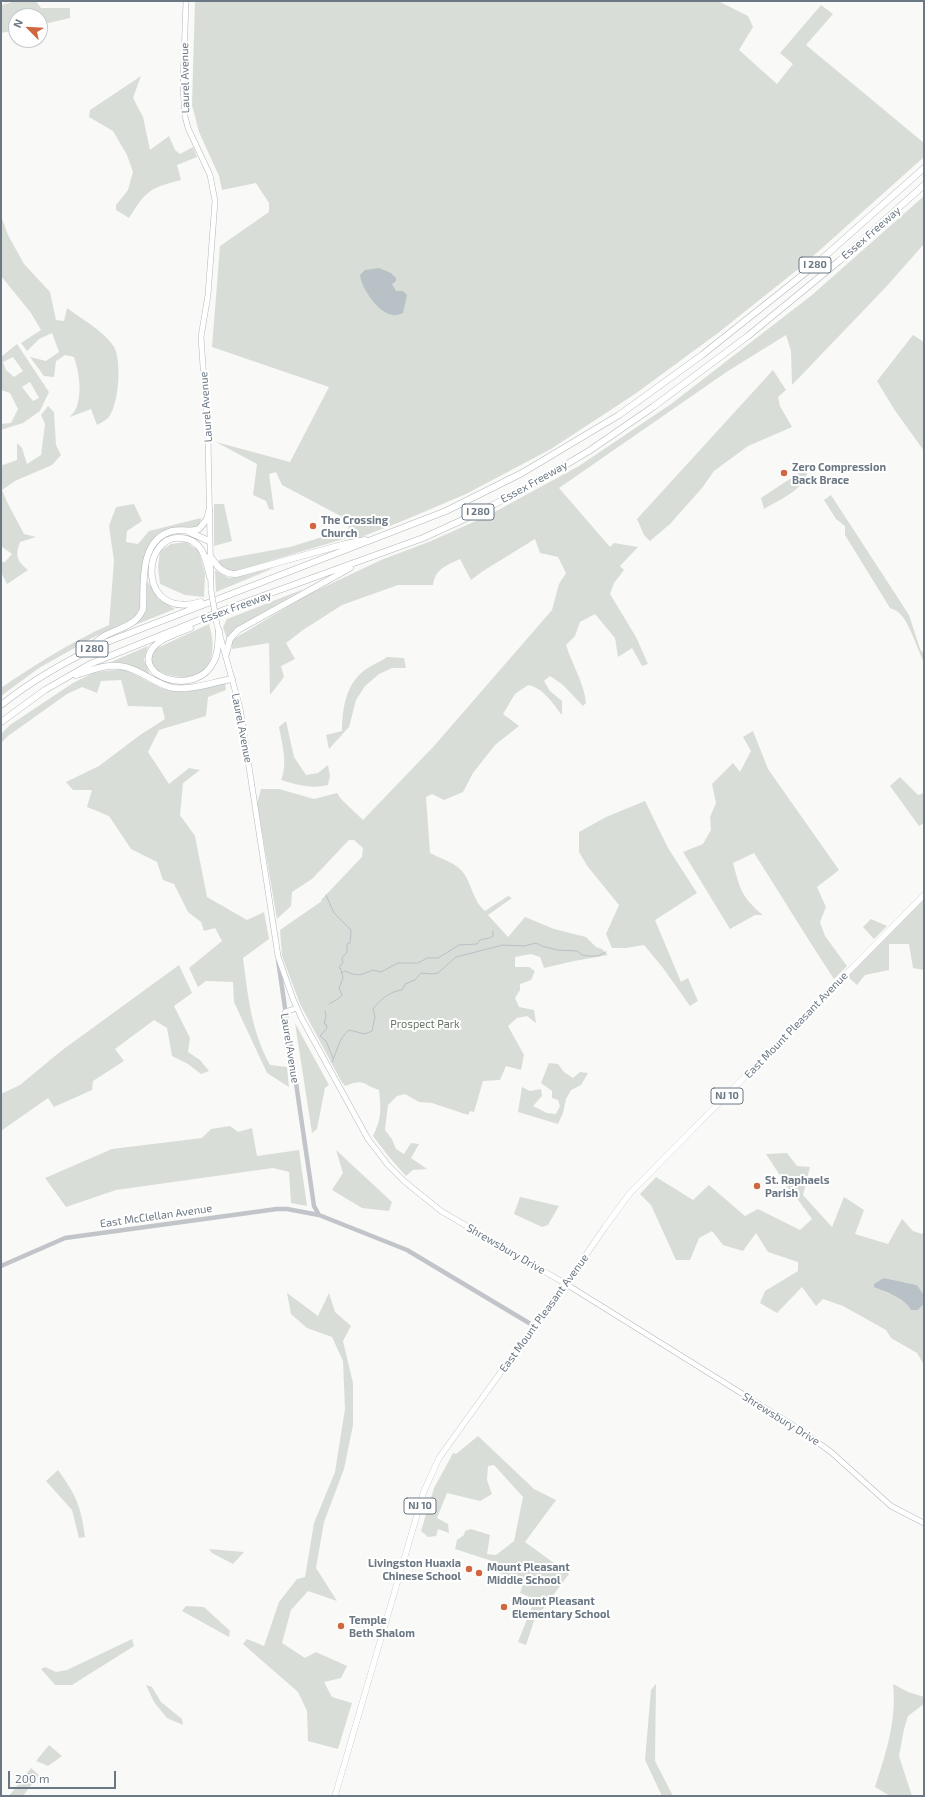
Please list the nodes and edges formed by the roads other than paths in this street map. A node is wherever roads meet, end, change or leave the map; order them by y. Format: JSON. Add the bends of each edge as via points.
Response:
{"nodes":[{"id":1,"x":186,"y":1,"type":"edge"},
{"id":2,"x":924,"y":168,"type":"edge"},
{"id":3,"x":924,"y":185,"type":"edge"},
{"id":4,"x":209,"y":511,"type":"junction"},
{"id":5,"x":187,"y":531,"type":"junction"},
{"id":6,"x":380,"y":537,"type":"junction"},
{"id":7,"x":209,"y":541,"type":"junction"},
{"id":8,"x":210,"y":556,"type":"junction"},
{"id":9,"x":368,"y":558,"type":"junction"},
{"id":10,"x":210,"y":577,"type":"junction"},
{"id":11,"x":228,"y":595,"type":"junction"},
{"id":12,"x":242,"y":603,"type":"junction"},
{"id":13,"x":218,"y":628,"type":"junction"},
{"id":14,"x":82,"y":654,"type":"junction"},
{"id":15,"x":226,"y":654,"type":"junction"},
{"id":16,"x":232,"y":679,"type":"junction"},
{"id":17,"x":61,"y":680,"type":"junction"},
{"id":18,"x":1,"y":705,"type":"edge"},
{"id":19,"x":1,"y":722,"type":"edge"},
{"id":20,"x":924,"y":895,"type":"edge"},
{"id":21,"x":278,"y":956,"type":"junction"},
{"id":22,"x":297,"y":1008,"type":"junction"},
{"id":23,"x":285,"y":1012,"type":"junction"},
{"id":24,"x":319,"y":1215,"type":"junction"},
{"id":25,"x":1,"y":1266,"type":"edge"},
{"id":26,"x":566,"y":1284,"type":"junction"},
{"id":27,"x":534,"y":1326,"type":"junction"},
{"id":28,"x":924,"y":1523,"type":"edge"},
{"id":29,"x":336,"y":1796,"type":"edge"}],
"edges":[{"from":1,"to":4,"type":"main road","name":"Laurel Avenue","via":[[183,86],[185,116],[210,175],[215,201],[208,295],[201,337],[208,439]]},
{"from":2,"to":6,"type":"highway","name":"Essex Freeway","number":"I 280","via":[[844,241],[764,307],[619,415],[487,492]]},
{"from":3,"to":9,"type":"highway","name":"Essex Freeway","number":"I 280","via":[[839,262],[748,336],[653,407],[588,451],[480,512],[423,538]]},
{"from":4,"to":5,"type":"highway","via":[[202,528]]},
{"from":4,"to":7,"type":"main road","name":"Laurel Avenue"},
{"from":5,"to":7,"type":"highway"},
{"from":5,"to":14,"type":"highway","via":[[164,535],[149,551],[144,569],[141,615],[135,622],[106,634]]},
{"from":6,"to":8,"type":"highway","via":[[236,574],[218,568]]},
{"from":6,"to":11,"type":"highway","name":"Essex Freeway","number":"I 280"},
{"from":7,"to":8,"type":"main road","name":"Laurel Avenue"},
{"from":8,"to":10,"type":"main road","name":"Laurel Avenue"},
{"from":9,"to":12,"type":"highway","name":"Essex Freeway","number":"I 280"},
{"from":9,"to":15,"type":"highway","via":[[238,630],[230,639]]},
{"from":10,"to":11,"type":"highway","via":[[202,549],[193,541],[183,538],[172,539],[156,553],[152,566],[152,581],[164,600],[174,604],[197,603]]},
{"from":10,"to":13,"type":"main road","name":"Laurel Avenue","bridge":true},
{"from":11,"to":14,"type":"highway","name":"Essex Freeway","number":"I 280"},
{"from":12,"to":13,"type":"highway","via":[[158,643],[152,648],[149,657],[151,668],[160,676],[177,681],[199,678],[215,660]]},
{"from":12,"to":17,"type":"highway","name":"Essex Freeway","number":"I 280","via":[[138,643]]},
{"from":13,"to":15,"type":"main road","name":"Laurel Avenue"},
{"from":14,"to":18,"type":"highway","name":"Essex Freeway","number":"I 280","via":[[26,685]]},
{"from":15,"to":16,"type":"main road","name":"Laurel Avenue"},
{"from":16,"to":17,"type":"highway","via":[[193,688],[174,688],[157,683],[122,666],[114,666],[100,667]]},
{"from":16,"to":21,"type":"main road","name":"Laurel Avenue","via":[[245,737]]},
{"from":17,"to":19,"type":"highway","name":"Essex Freeway","number":"I 280"},
{"from":20,"to":26,"type":"main road","name":"East Mount Pleasant Avenue","number":"NJ 10","via":[[630,1193]]},
{"from":21,"to":22,"type":"main road","name":"Shrewsbury Drive"},
{"from":21,"to":23,"type":"street","name":"Laurel Avenue"},
{"from":22,"to":23,"type":"main road"},
{"from":22,"to":26,"type":"main road","name":"Shrewsbury Drive","via":[[365,1133],[404,1182],[442,1211]]},
{"from":23,"to":24,"type":"street","name":"Laurel Avenue","via":[[314,1206]]},
{"from":24,"to":25,"type":"street","name":"East McClellan Avenue","via":[[277,1209],[70,1237]]},
{"from":24,"to":27,"type":"street","via":[[407,1250]]},
{"from":26,"to":27,"type":"main road","name":"East Mount Pleasant Avenue","number":"NJ 10"},
{"from":26,"to":28,"type":"main road","name":"Shrewsbury Drive","via":[[802,1431],[831,1452],[892,1506]]},
{"from":27,"to":29,"type":"main road","name":"East Mount Pleasant Avenue","number":"NJ 10","via":[[443,1452],[431,1473],[396,1584]]}]}
